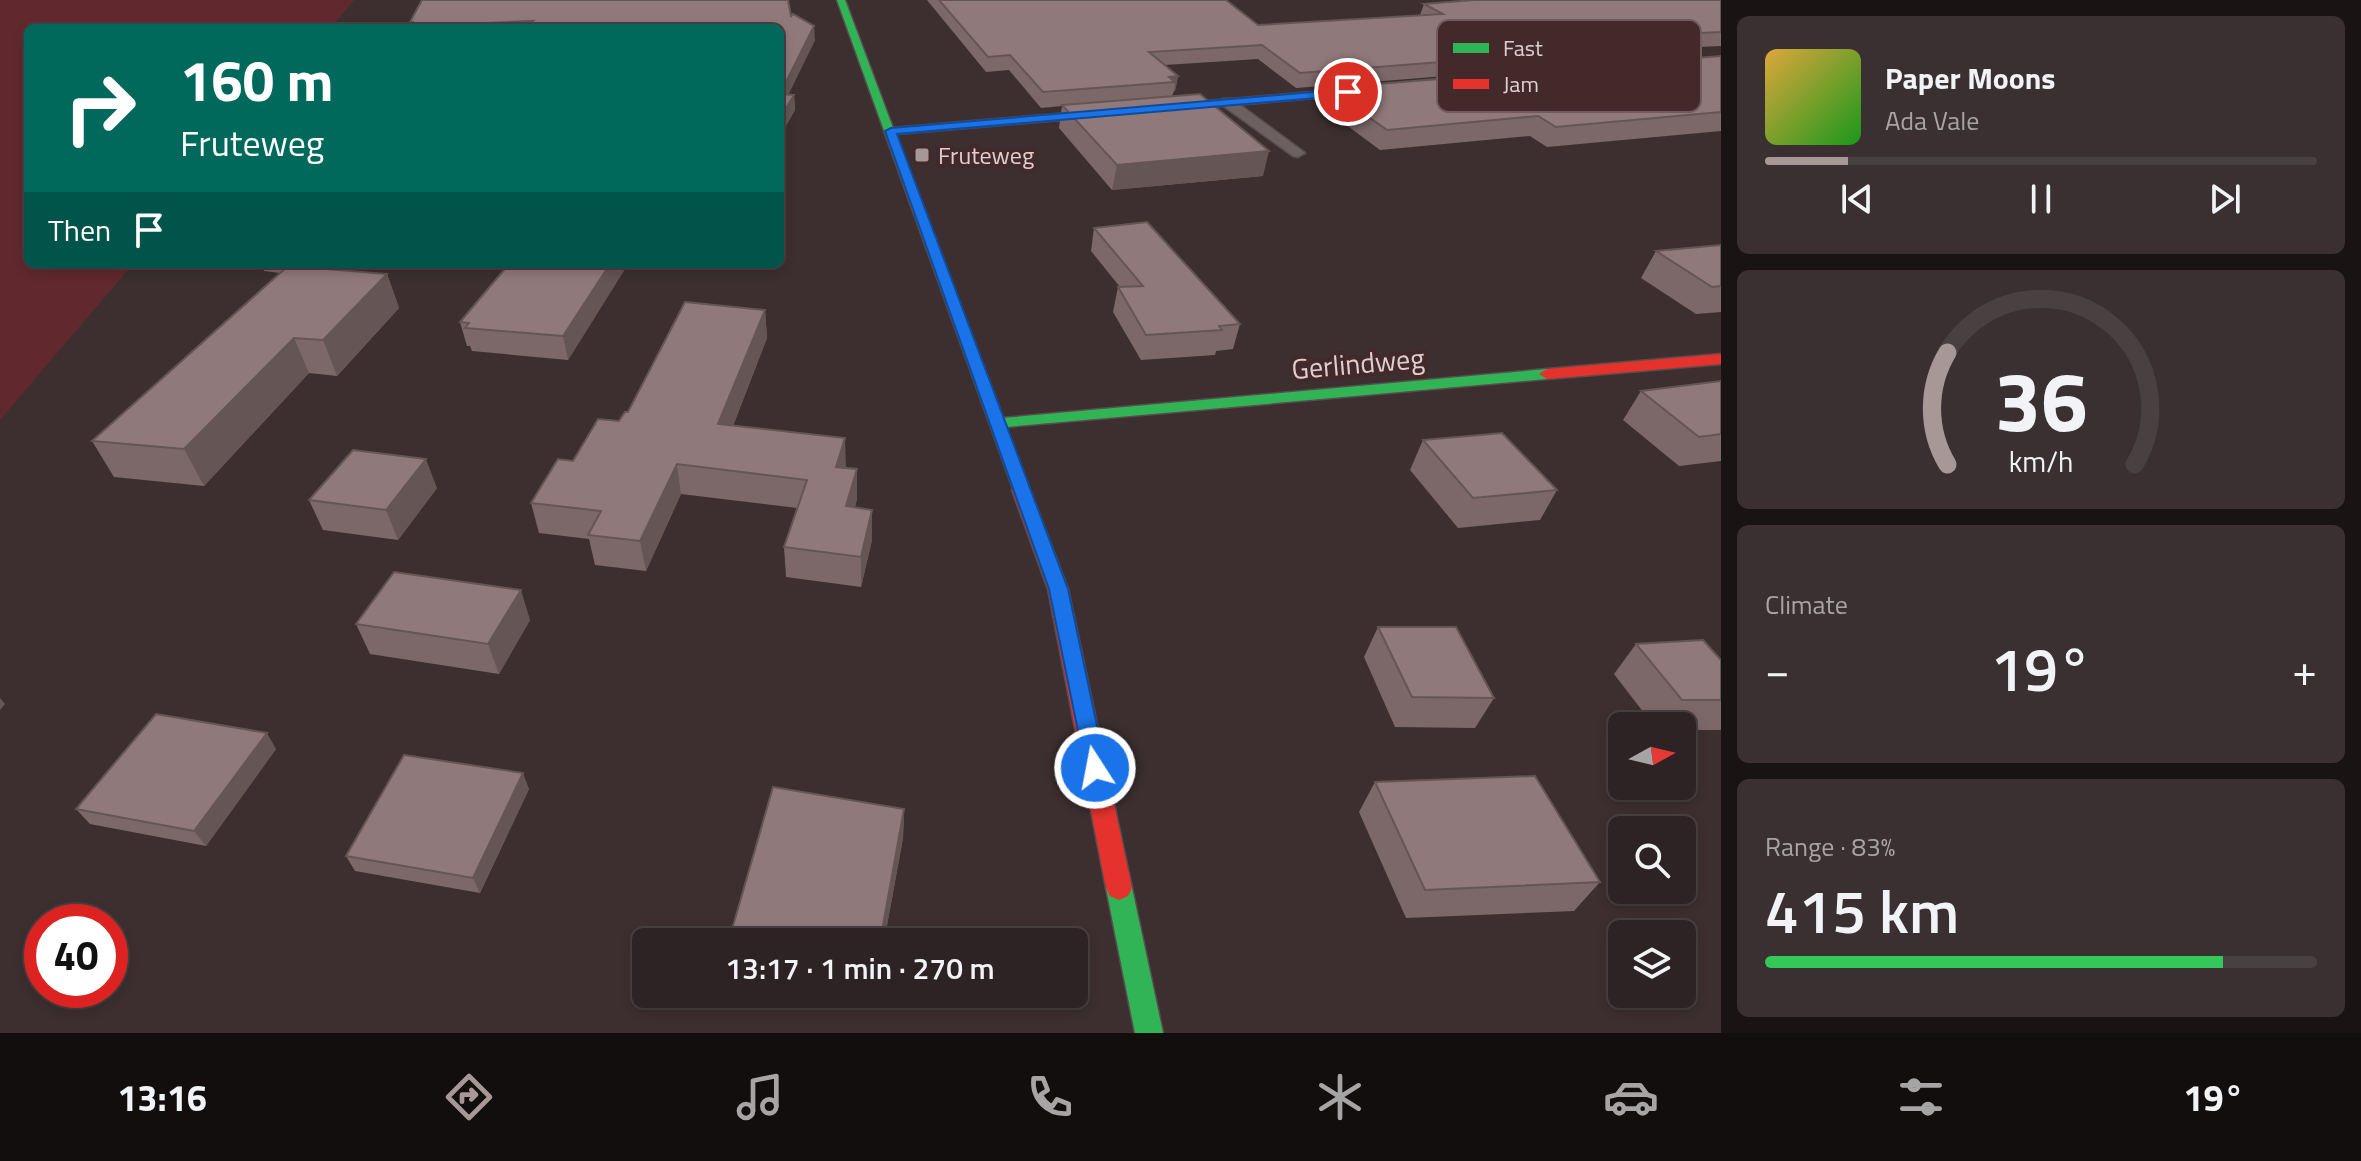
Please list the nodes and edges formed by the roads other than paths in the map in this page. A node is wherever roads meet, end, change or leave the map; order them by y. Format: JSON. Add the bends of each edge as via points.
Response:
{"nodes":[{"id":1,"x":841,"y":0,"type":"edge"},
{"id":2,"x":1399,"y":88,"type":"edge"},
{"id":3,"x":1227,"y":102,"type":"junction"},
{"id":4,"x":891,"y":131,"type":"junction"},
{"id":5,"x":1298,"y":153,"type":"dead end"},
{"id":6,"x":1721,"y":359,"type":"edge"},
{"id":7,"x":1000,"y":423,"type":"junction"},
{"id":8,"x":1149,"y":1033,"type":"edge"}],
"edges":[{"from":1,"to":4,"type":"street"},
{"from":2,"to":3,"type":"street"},
{"from":3,"to":4,"type":"street"},
{"from":3,"to":5,"type":"lane"},
{"from":4,"to":7,"type":"street"},
{"from":6,"to":7,"type":"street","name":"Gerlindweg"},
{"from":7,"to":8,"type":"street","via":[[1058,589]]}]}
